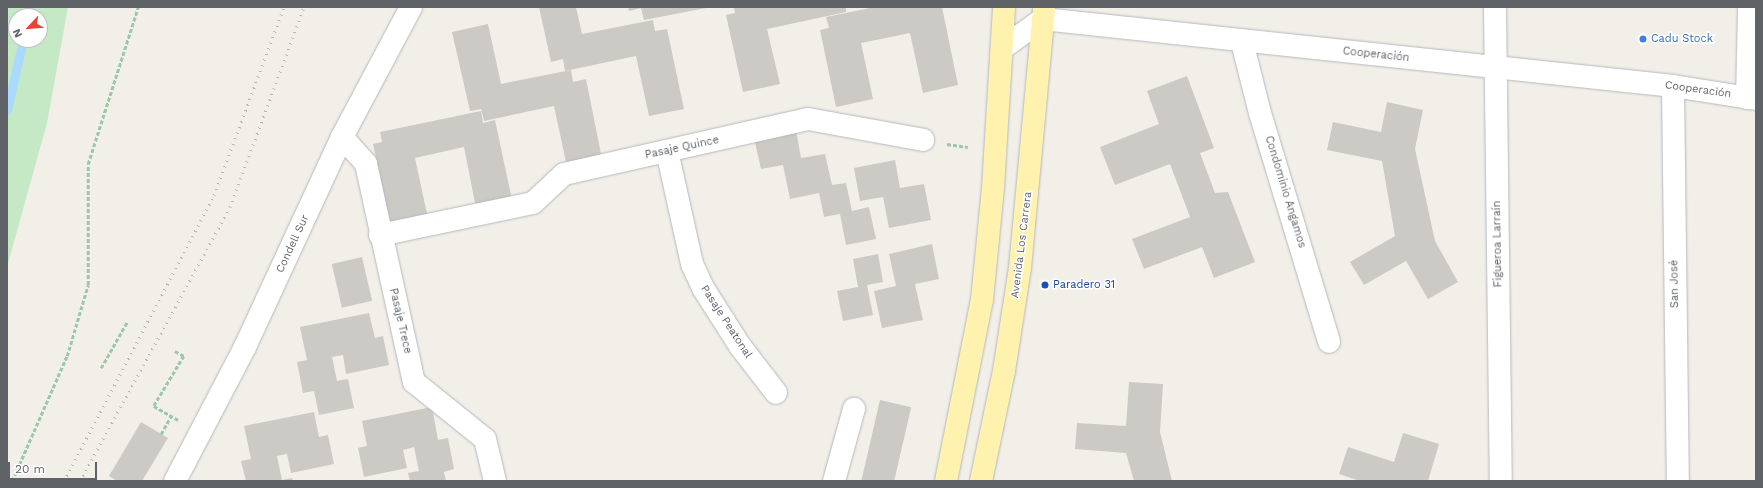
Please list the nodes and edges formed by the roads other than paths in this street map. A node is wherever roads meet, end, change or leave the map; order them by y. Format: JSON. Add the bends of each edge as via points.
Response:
{"nodes":[{"id":1,"x":411,"y":7,"type":"edge"},
{"id":2,"x":1004,"y":7,"type":"edge"},
{"id":3,"x":1495,"y":7,"type":"edge"},
{"id":4,"x":1749,"y":7,"type":"edge"},
{"id":5,"x":1044,"y":13,"type":"edge"},
{"id":6,"x":1242,"y":42,"type":"junction"},
{"id":7,"x":1004,"y":47,"type":"junction"},
{"id":8,"x":1496,"y":67,"type":"junction"},
{"id":9,"x":1673,"y":86,"type":"junction"},
{"id":10,"x":1751,"y":98,"type":"edge"},
{"id":11,"x":342,"y":137,"type":"junction"},
{"id":12,"x":923,"y":140,"type":"road end"},
{"id":13,"x":667,"y":151,"type":"junction"},
{"id":14,"x":380,"y":235,"type":"junction"},
{"id":15,"x":1329,"y":342,"type":"dead end"},
{"id":16,"x":776,"y":393,"type":"dead end"},
{"id":17,"x":854,"y":410,"type":"dead end"},
{"id":18,"x":174,"y":481,"type":"edge"},
{"id":19,"x":495,"y":481,"type":"edge"},
{"id":20,"x":834,"y":481,"type":"edge"},
{"id":21,"x":946,"y":481,"type":"edge"},
{"id":22,"x":980,"y":481,"type":"edge"},
{"id":23,"x":1501,"y":481,"type":"edge"},
{"id":24,"x":1678,"y":481,"type":"edge"}],
"edges":[{"from":1,"to":11,"type":"street","name":"Condell Sur"},
{"from":2,"to":7,"type":"main road"},
{"from":3,"to":8,"type":"street","name":"Figueroa Larraín"},
{"from":4,"to":10,"type":"street"},
{"from":5,"to":6,"type":"street","name":"Cooperación"},
{"from":5,"to":7,"type":"street"},
{"from":5,"to":22,"type":"main road","name":"Avenida Los Carrera","via":[[1020,268],[1004,371]]},
{"from":6,"to":8,"type":"street","name":"Cooperación"},
{"from":6,"to":15,"type":"street","name":"Condominio Angamos","via":[[1260,113]]},
{"from":7,"to":21,"type":"main road","via":[[982,300]]},
{"from":8,"to":9,"type":"street","name":"Cooperación"},
{"from":8,"to":23,"type":"street","name":"Figueroa Larraín"},
{"from":9,"to":10,"type":"street","name":"Cooperación"},
{"from":9,"to":24,"type":"street","name":"San José"},
{"from":11,"to":14,"type":"street","name":"Pasaje Trece","via":[[366,164]]},
{"from":11,"to":18,"type":"street","name":"Condell Sur","via":[[244,347]]},
{"from":12,"to":13,"type":"street","name":"Pasaje Quince","via":[[808,119]]},
{"from":13,"to":14,"type":"street","name":"Pasaje Quince","via":[[564,174],[533,203]]},
{"from":13,"to":16,"type":"street","name":"Pasaje Peatonal","via":[[692,264],[703,288],[740,346]]},
{"from":14,"to":19,"type":"street","name":"Pasaje Trece","via":[[414,382],[485,440]]},
{"from":17,"to":20,"type":"street"}]}
